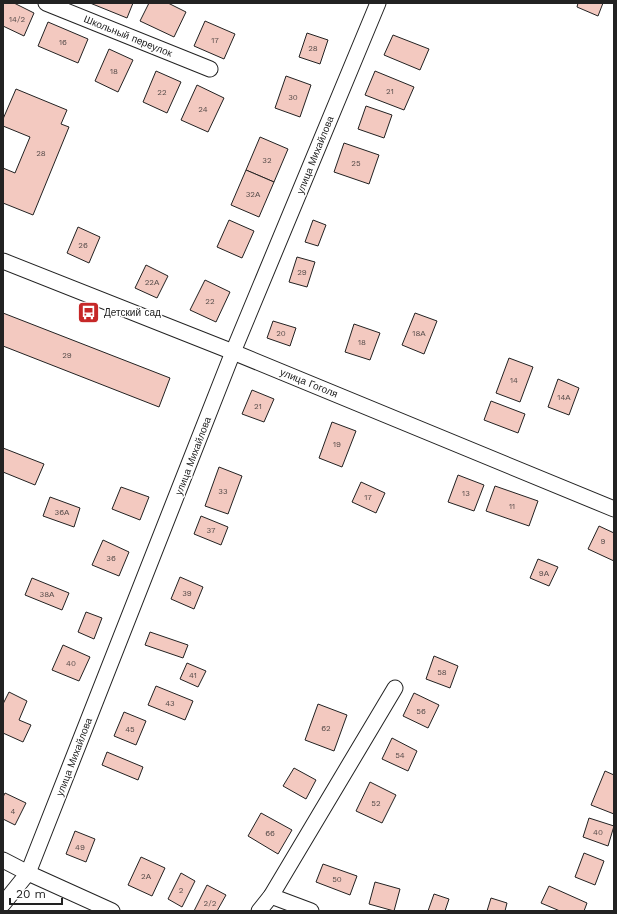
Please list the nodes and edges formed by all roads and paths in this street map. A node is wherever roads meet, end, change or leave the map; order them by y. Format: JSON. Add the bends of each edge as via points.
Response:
{"nodes":[{"id":1,"x":46,"y":3,"type":"edge"},
{"id":2,"x":378,"y":3,"type":"edge"},
{"id":3,"x":210,"y":69,"type":"dead end"},
{"id":4,"x":3,"y":262,"type":"edge"},
{"id":5,"x":233,"y":352,"type":"junction"},
{"id":6,"x":614,"y":509,"type":"edge"},
{"id":7,"x":395,"y":688,"type":"dead end"},
{"id":8,"x":3,"y":860,"type":"edge"},
{"id":9,"x":28,"y":873,"type":"junction"},
{"id":10,"x":272,"y":896,"type":"junction"},
{"id":11,"x":3,"y":904,"type":"edge"},
{"id":12,"x":112,"y":911,"type":"edge"},
{"id":13,"x":259,"y":911,"type":"edge"},
{"id":14,"x":311,"y":911,"type":"edge"}],
"edges":[{"from":1,"to":3,"type":"street","name":"Школьный переулок"},
{"from":2,"to":5,"type":"street","name":"улица Михайлова"},
{"from":4,"to":5,"type":"street","name":"улица Гоголя"},
{"from":5,"to":6,"type":"street","name":"улица Гоголя"},
{"from":5,"to":9,"type":"street","name":"улица Михайлова"},
{"from":7,"to":10,"type":"street"},
{"from":8,"to":9,"type":"street"},
{"from":9,"to":11,"type":"street","name":"улица Михайлова"},
{"from":9,"to":12,"type":"street"},
{"from":10,"to":13,"type":"street"},
{"from":10,"to":14,"type":"street"}]}
